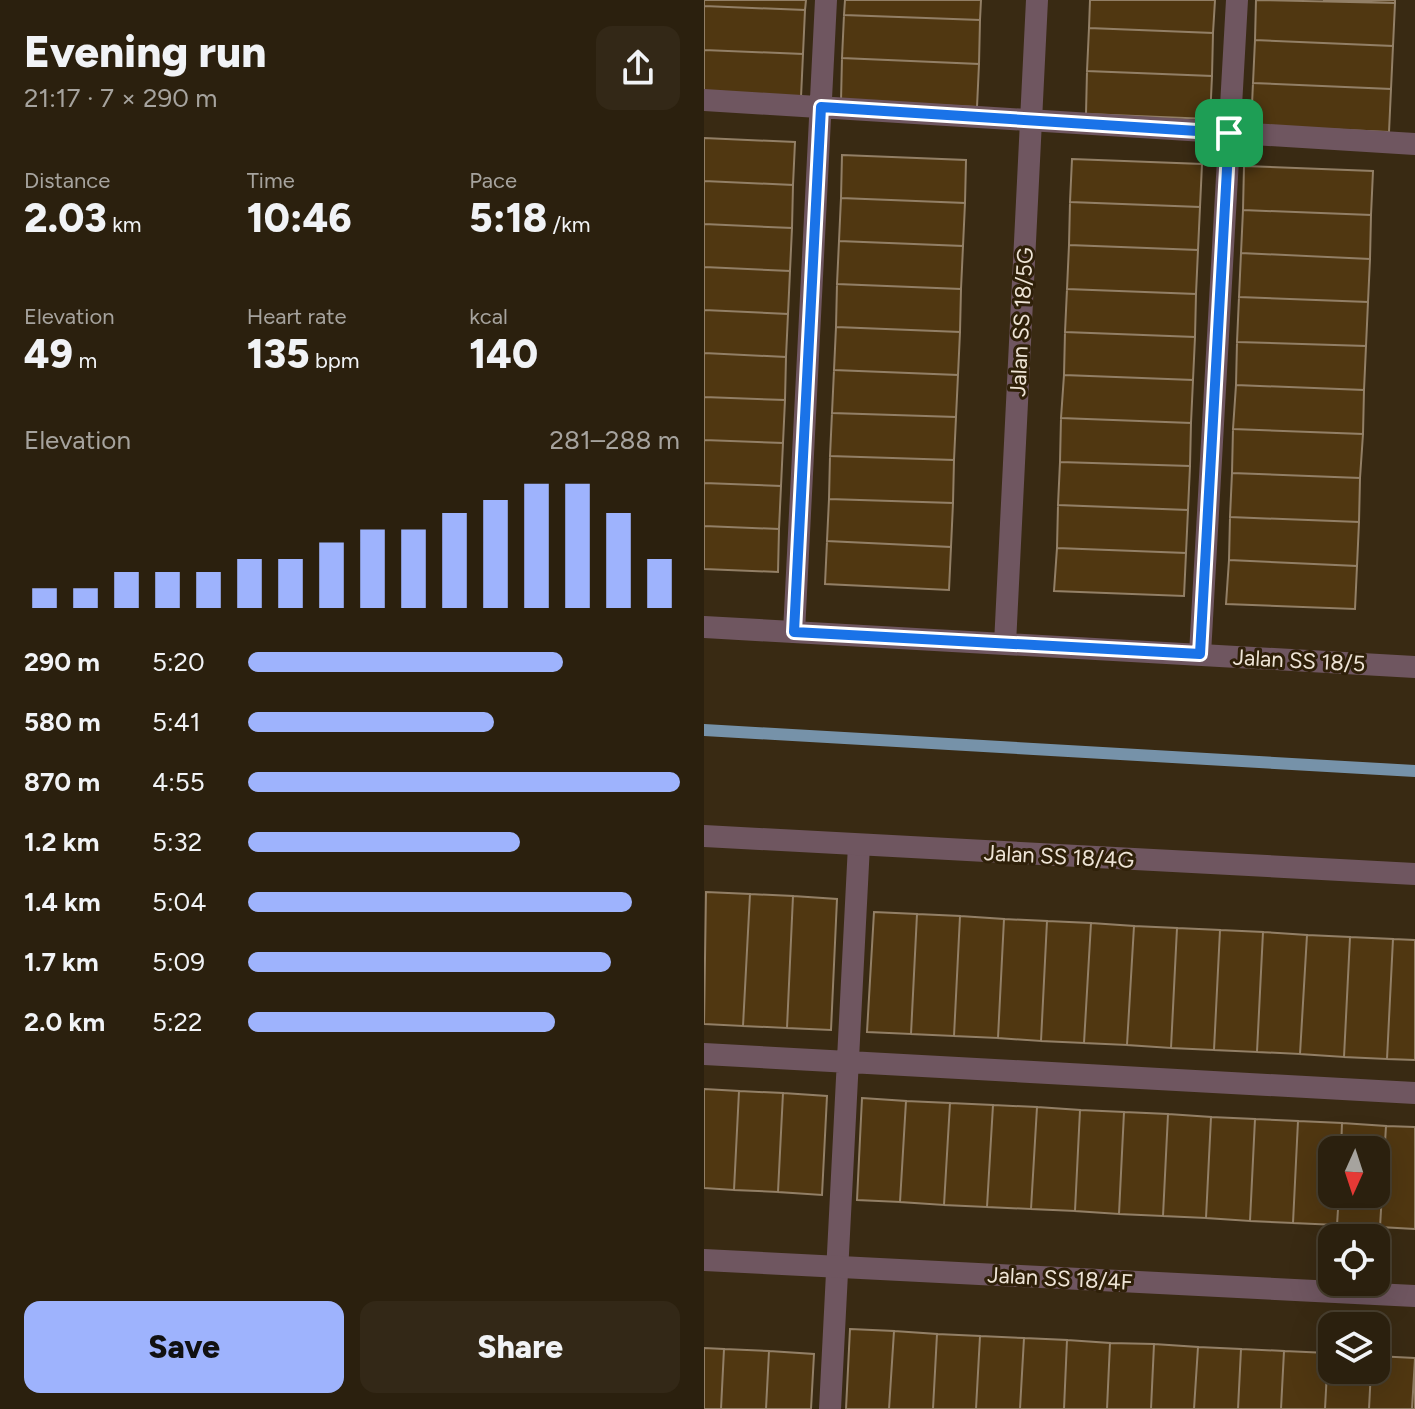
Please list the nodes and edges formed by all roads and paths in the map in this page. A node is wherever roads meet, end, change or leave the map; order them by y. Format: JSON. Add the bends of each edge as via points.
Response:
{"nodes":[{"id":1,"x":826,"y":0,"type":"edge"},
{"id":2,"x":1037,"y":0,"type":"edge"},
{"id":3,"x":1237,"y":0,"type":"edge"},
{"id":4,"x":704,"y":100,"type":"edge"},
{"id":5,"x":821,"y":107,"type":"junction"},
{"id":6,"x":1031,"y":120,"type":"junction"},
{"id":7,"x":1229,"y":133,"type":"junction"},
{"id":8,"x":1415,"y":144,"type":"edge"},
{"id":9,"x":704,"y":627,"type":"edge"},
{"id":10,"x":794,"y":632,"type":"junction"},
{"id":11,"x":1005,"y":644,"type":"junction"},
{"id":12,"x":1200,"y":654,"type":"junction"},
{"id":13,"x":1415,"y":667,"type":"edge"},
{"id":14,"x":704,"y":836,"type":"edge"},
{"id":15,"x":859,"y":845,"type":"junction"},
{"id":16,"x":1415,"y":874,"type":"edge"},
{"id":17,"x":704,"y":1054,"type":"edge"},
{"id":18,"x":848,"y":1062,"type":"junction"},
{"id":19,"x":1415,"y":1093,"type":"edge"},
{"id":20,"x":704,"y":1260,"type":"edge"},
{"id":21,"x":838,"y":1267,"type":"junction"},
{"id":22,"x":1415,"y":1296,"type":"edge"},
{"id":23,"x":830,"y":1409,"type":"edge"}],
"edges":[{"from":1,"to":5,"type":"street"},
{"from":2,"to":6,"type":"street","name":"Jalan SS 18/5G"},
{"from":3,"to":7,"type":"street"},
{"from":4,"to":5,"type":"street"},
{"from":5,"to":6,"type":"street"},
{"from":5,"to":10,"type":"street"},
{"from":6,"to":7,"type":"street"},
{"from":6,"to":11,"type":"street","name":"Jalan SS 18/5G"},
{"from":7,"to":8,"type":"street"},
{"from":7,"to":12,"type":"street"},
{"from":9,"to":10,"type":"street","name":"Jalan SS 18/5"},
{"from":10,"to":11,"type":"street","name":"Jalan SS 18/5"},
{"from":11,"to":12,"type":"street","name":"Jalan SS 18/5"},
{"from":12,"to":13,"type":"street","name":"Jalan SS 18/5"},
{"from":14,"to":15,"type":"street","name":"Jalan SS 18/4G"},
{"from":15,"to":16,"type":"street","name":"Jalan SS 18/4G"},
{"from":15,"to":18,"type":"street"},
{"from":17,"to":18,"type":"street"},
{"from":18,"to":19,"type":"street"},
{"from":18,"to":21,"type":"street"},
{"from":20,"to":21,"type":"street","name":"Jalan SS 18/4F"},
{"from":21,"to":22,"type":"street","name":"Jalan SS 18/4F"},
{"from":21,"to":23,"type":"street"}]}
